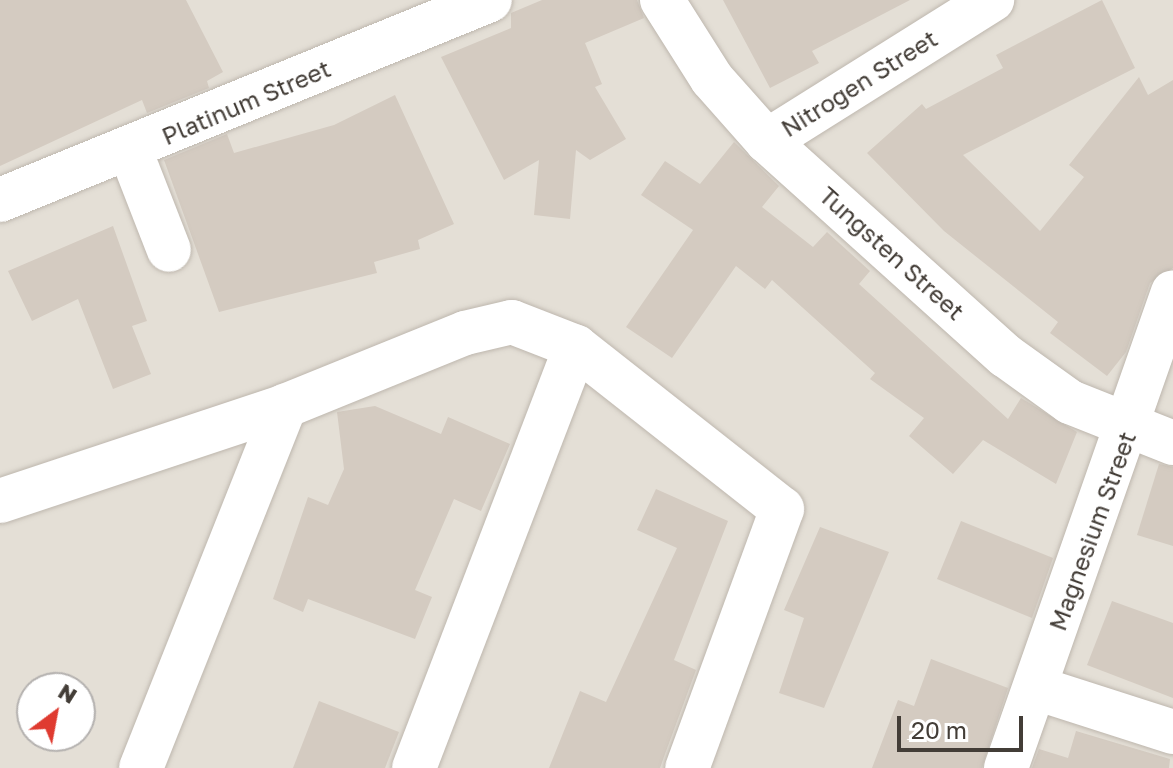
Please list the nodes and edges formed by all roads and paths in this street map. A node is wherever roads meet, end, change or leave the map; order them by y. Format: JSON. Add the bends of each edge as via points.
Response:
{"nodes":[{"id":1,"x":490,"y":0,"type":"edge"},
{"id":2,"x":662,"y":0,"type":"edge"},
{"id":3,"x":992,"y":0,"type":"edge"},
{"id":4,"x":767,"y":141,"type":"junction"},
{"id":5,"x":130,"y":150,"type":"junction"},
{"id":6,"x":0,"y":200,"type":"edge"},
{"id":7,"x":169,"y":250,"type":"dead end"},
{"id":8,"x":1173,"y":292,"type":"edge"},
{"id":9,"x":576,"y":347,"type":"junction"},
{"id":10,"x":285,"y":406,"type":"junction"},
{"id":11,"x":1129,"y":429,"type":"junction"},
{"id":12,"x":1173,"y":443,"type":"edge"},
{"id":13,"x":0,"y":501,"type":"edge"},
{"id":14,"x":1036,"y":688,"type":"junction"},
{"id":15,"x":1173,"y":732,"type":"edge"},
{"id":16,"x":141,"y":768,"type":"edge"},
{"id":17,"x":414,"y":768,"type":"edge"},
{"id":18,"x":687,"y":768,"type":"edge"},
{"id":19,"x":1006,"y":768,"type":"edge"}],
"edges":[{"from":1,"to":5,"type":"street","name":"Platinum Street"},
{"from":2,"to":4,"type":"street","name":"Tungsten Street","via":[[712,79]]},
{"from":3,"to":4,"type":"street","name":"Nitrogen Street"},
{"from":4,"to":11,"type":"street","name":"Tungsten Street","via":[[1006,356],[1070,402]]},
{"from":5,"to":6,"type":"street","name":"Platinum Street"},
{"from":5,"to":7,"type":"street"},
{"from":8,"to":11,"type":"street","name":"Magnesium Street"},
{"from":9,"to":10,"type":"street","via":[[512,322],[465,333]]},
{"from":9,"to":17,"type":"street"},
{"from":9,"to":18,"type":"street","via":[[782,509]]},
{"from":10,"to":13,"type":"street"},
{"from":10,"to":16,"type":"street"},
{"from":11,"to":12,"type":"street","name":"Tungsten Street"},
{"from":11,"to":14,"type":"street","name":"Magnesium Street"},
{"from":14,"to":15,"type":"street"},
{"from":14,"to":19,"type":"street","name":"Magnesium Street"}]}
